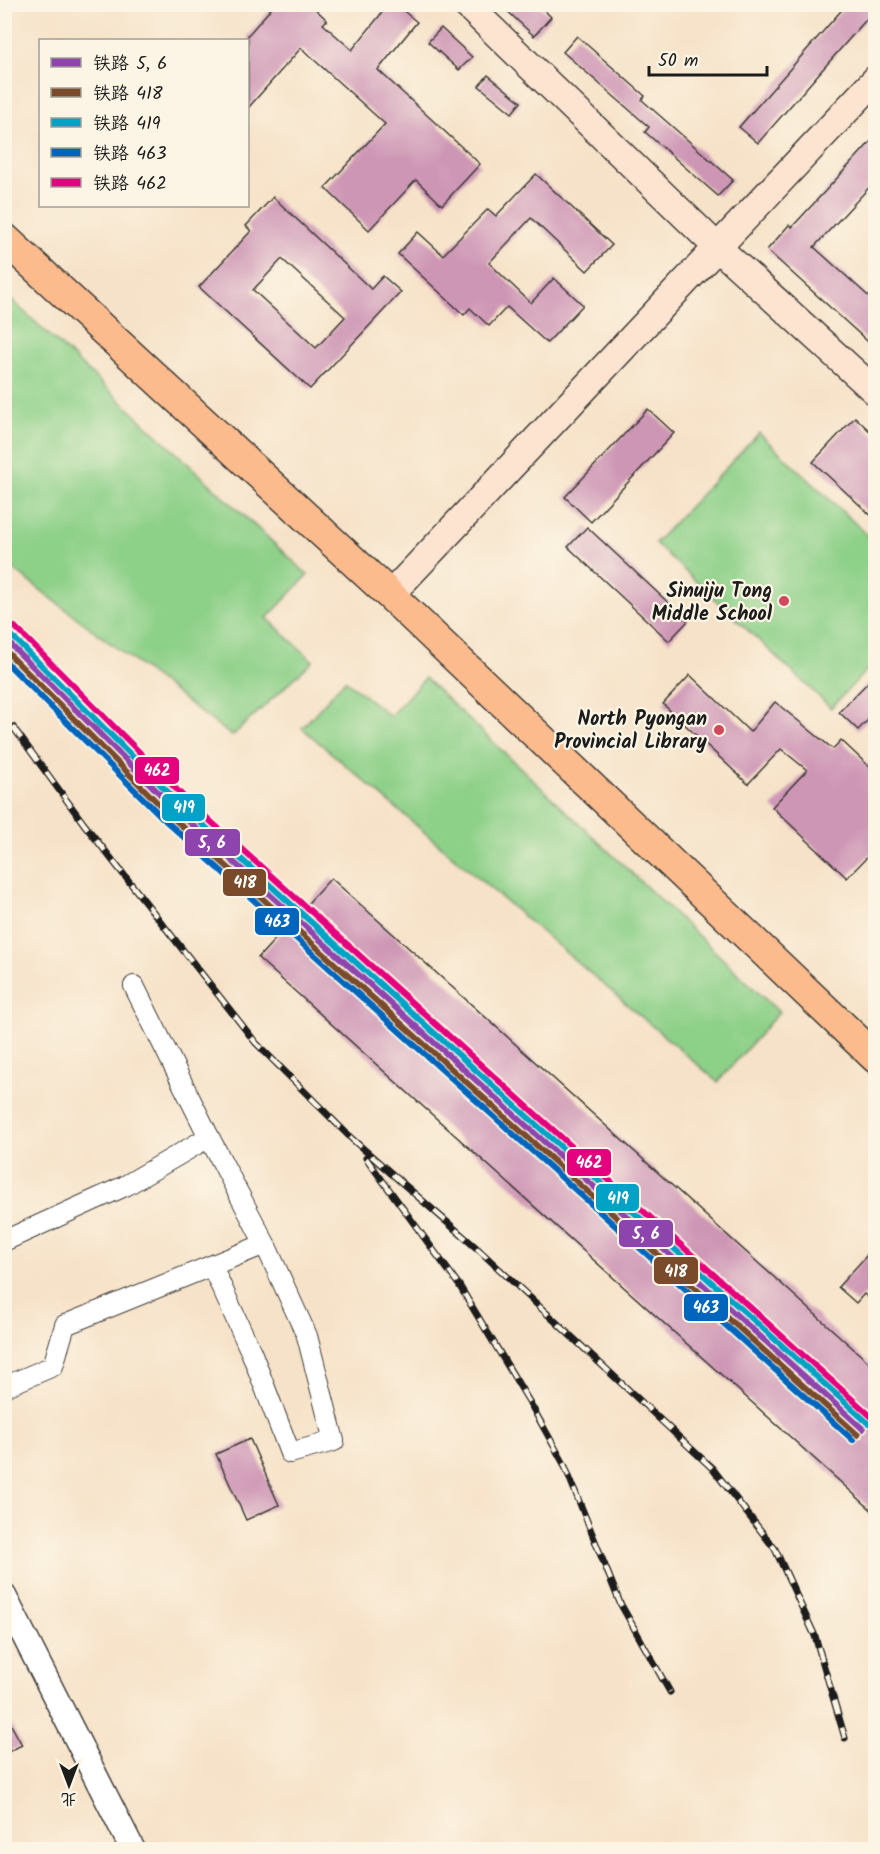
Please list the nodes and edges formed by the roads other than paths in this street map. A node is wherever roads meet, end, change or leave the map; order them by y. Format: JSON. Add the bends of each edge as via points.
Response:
{"nodes":[{"id":1,"x":466,"y":4,"type":"edge"},
{"id":2,"x":876,"y":78,"type":"edge"},
{"id":3,"x":4,"y":238,"type":"edge"},
{"id":4,"x":717,"y":247,"type":"junction"},
{"id":5,"x":876,"y":392,"type":"edge"},
{"id":6,"x":390,"y":595,"type":"junction"},
{"id":7,"x":134,"y":986,"type":"dead end"},
{"id":8,"x":876,"y":1058,"type":"edge"},
{"id":9,"x":209,"y":1137,"type":"junction"},
{"id":10,"x":4,"y":1241,"type":"edge"},
{"id":11,"x":265,"y":1244,"type":"junction"},
{"id":12,"x":212,"y":1266,"type":"junction"},
{"id":13,"x":4,"y":1387,"type":"edge"},
{"id":14,"x":4,"y":1596,"type":"edge"},
{"id":15,"x":133,"y":1850,"type":"edge"}],
"edges":[{"from":1,"to":4,"type":"main road"},
{"from":2,"to":4,"type":"main road"},
{"from":3,"to":6,"type":"main road"},
{"from":4,"to":5,"type":"main road"},
{"from":4,"to":6,"type":"main road"},
{"from":6,"to":8,"type":"main road"},
{"from":7,"to":9,"type":"street"},
{"from":9,"to":10,"type":"street","via":[[125,1186]]},
{"from":9,"to":11,"type":"street"},
{"from":11,"to":12,"type":"street"},
{"from":11,"to":12,"type":"street","via":[[307,1336],[334,1441],[290,1453],[252,1354]]},
{"from":12,"to":13,"type":"street","via":[[65,1325],[53,1366]]},
{"from":14,"to":15,"type":"street"}]}
